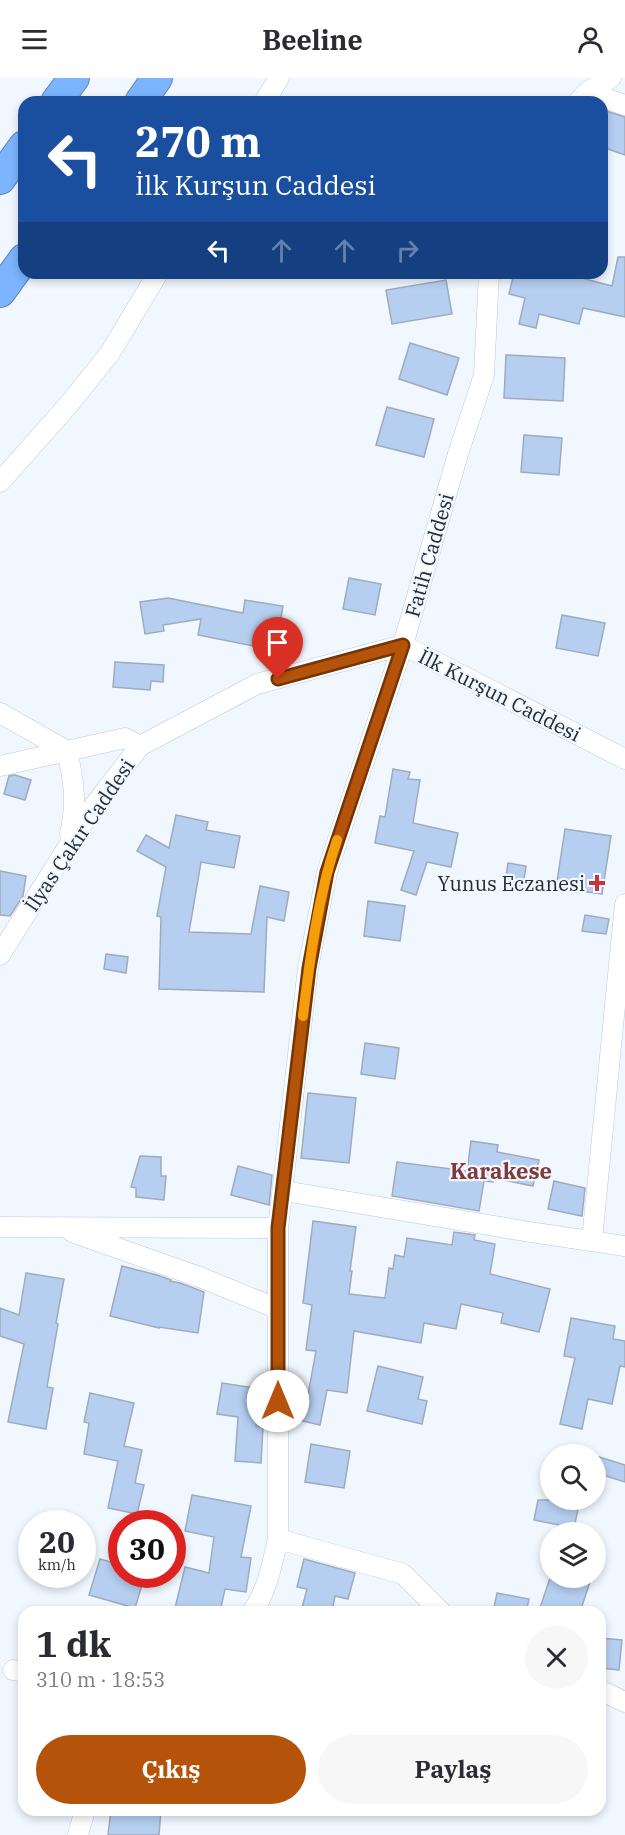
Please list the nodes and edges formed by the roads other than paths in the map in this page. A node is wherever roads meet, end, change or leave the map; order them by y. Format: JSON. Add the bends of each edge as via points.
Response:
{"nodes":[{"id":1,"x":74,"y":78,"type":"edge"},
{"id":2,"x":158,"y":78,"type":"edge"},
{"id":3,"x":279,"y":78,"type":"edge"},
{"id":4,"x":611,"y":78,"type":"edge"},
{"id":5,"x":60,"y":96,"type":"edge"},
{"id":6,"x":144,"y":96,"type":"edge"},
{"id":7,"x":268,"y":96,"type":"edge"},
{"id":8,"x":584,"y":96,"type":"edge"},
{"id":9,"x":608,"y":102,"type":"edge"},
{"id":10,"x":625,"y":105,"type":"edge"},
{"id":11,"x":18,"y":154,"type":"edge"},
{"id":12,"x":0,"y":179,"type":"edge"},
{"id":13,"x":18,"y":268,"type":"edge"},
{"id":14,"x":154,"y":279,"type":"edge"},
{"id":15,"x":489,"y":279,"type":"edge"},
{"id":16,"x":0,"y":292,"type":"edge"},
{"id":17,"x":0,"y":482,"type":"edge"},
{"id":18,"x":403,"y":645,"type":"junction"},
{"id":19,"x":0,"y":713,"type":"edge"},
{"id":20,"x":140,"y":746,"type":"junction"},
{"id":21,"x":67,"y":751,"type":"junction"},
{"id":22,"x":625,"y":759,"type":"edge"},
{"id":23,"x":0,"y":766,"type":"edge"},
{"id":24,"x":66,"y":848,"type":"junction"},
{"id":25,"x":625,"y":903,"type":"edge"},
{"id":26,"x":3,"y":944,"type":"edge"},
{"id":27,"x":284,"y":1191,"type":"junction"},
{"id":28,"x":0,"y":1227,"type":"edge"},
{"id":29,"x":58,"y":1227,"type":"junction"},
{"id":30,"x":278,"y":1228,"type":"junction"},
{"id":31,"x":592,"y":1240,"type":"junction"},
{"id":32,"x":625,"y":1246,"type":"edge"},
{"id":33,"x":278,"y":1309,"type":"junction"},
{"id":34,"x":278,"y":1539,"type":"junction"},
{"id":35,"x":256,"y":1606,"type":"edge"},
{"id":36,"x":435,"y":1606,"type":"edge"},
{"id":37,"x":606,"y":1693,"type":"edge"},
{"id":38,"x":625,"y":1702,"type":"edge"},
{"id":39,"x":83,"y":1816,"type":"edge"},
{"id":40,"x":78,"y":1835,"type":"edge"}],
"edges":[{"from":1,"to":5,"type":"highway"},
{"from":2,"to":6,"type":"highway"},
{"from":3,"to":7,"type":"street"},
{"from":4,"to":8,"type":"street"},
{"from":9,"to":10,"type":"street"},
{"from":11,"to":12,"type":"highway"},
{"from":13,"to":16,"type":"highway"},
{"from":14,"to":17,"type":"street","via":[[110,353]]},
{"from":15,"to":18,"type":"street","name":"Fatih Caddesi","via":[[484,375]]},
{"from":18,"to":20,"type":"street","name":"İlk Kurşun Caddesi","via":[[257,684]]},
{"from":18,"to":22,"type":"street","name":"İlk Kurşun Caddesi"},
{"from":18,"to":27,"type":"street","name":"Fatih Caddesi","via":[[327,872],[309,968]]},
{"from":19,"to":21,"type":"street"},
{"from":20,"to":21,"type":"street","via":[[124,738]]},
{"from":20,"to":24,"type":"street","name":"İlyas Çakır Caddesi"},
{"from":21,"to":23,"type":"street"},
{"from":21,"to":24,"type":"street","via":[[75,810]]},
{"from":24,"to":26,"type":"street","name":"İlyas Çakır Caddesi"},
{"from":25,"to":31,"type":"street"},
{"from":27,"to":30,"type":"street","name":"Fatih Caddesi"},
{"from":27,"to":31,"type":"street"},
{"from":28,"to":29,"type":"street"},
{"from":29,"to":30,"type":"street"},
{"from":29,"to":33,"type":"street"},
{"from":30,"to":33,"type":"street","name":"Fatih Caddesi"},
{"from":31,"to":32,"type":"street"},
{"from":33,"to":34,"type":"street","name":"Fatih Caddesi"},
{"from":34,"to":35,"type":"street","name":"Fatih Caddesi"},
{"from":34,"to":36,"type":"street","via":[[403,1574]]},
{"from":37,"to":38,"type":"street"},
{"from":39,"to":40,"type":"street"}]}
